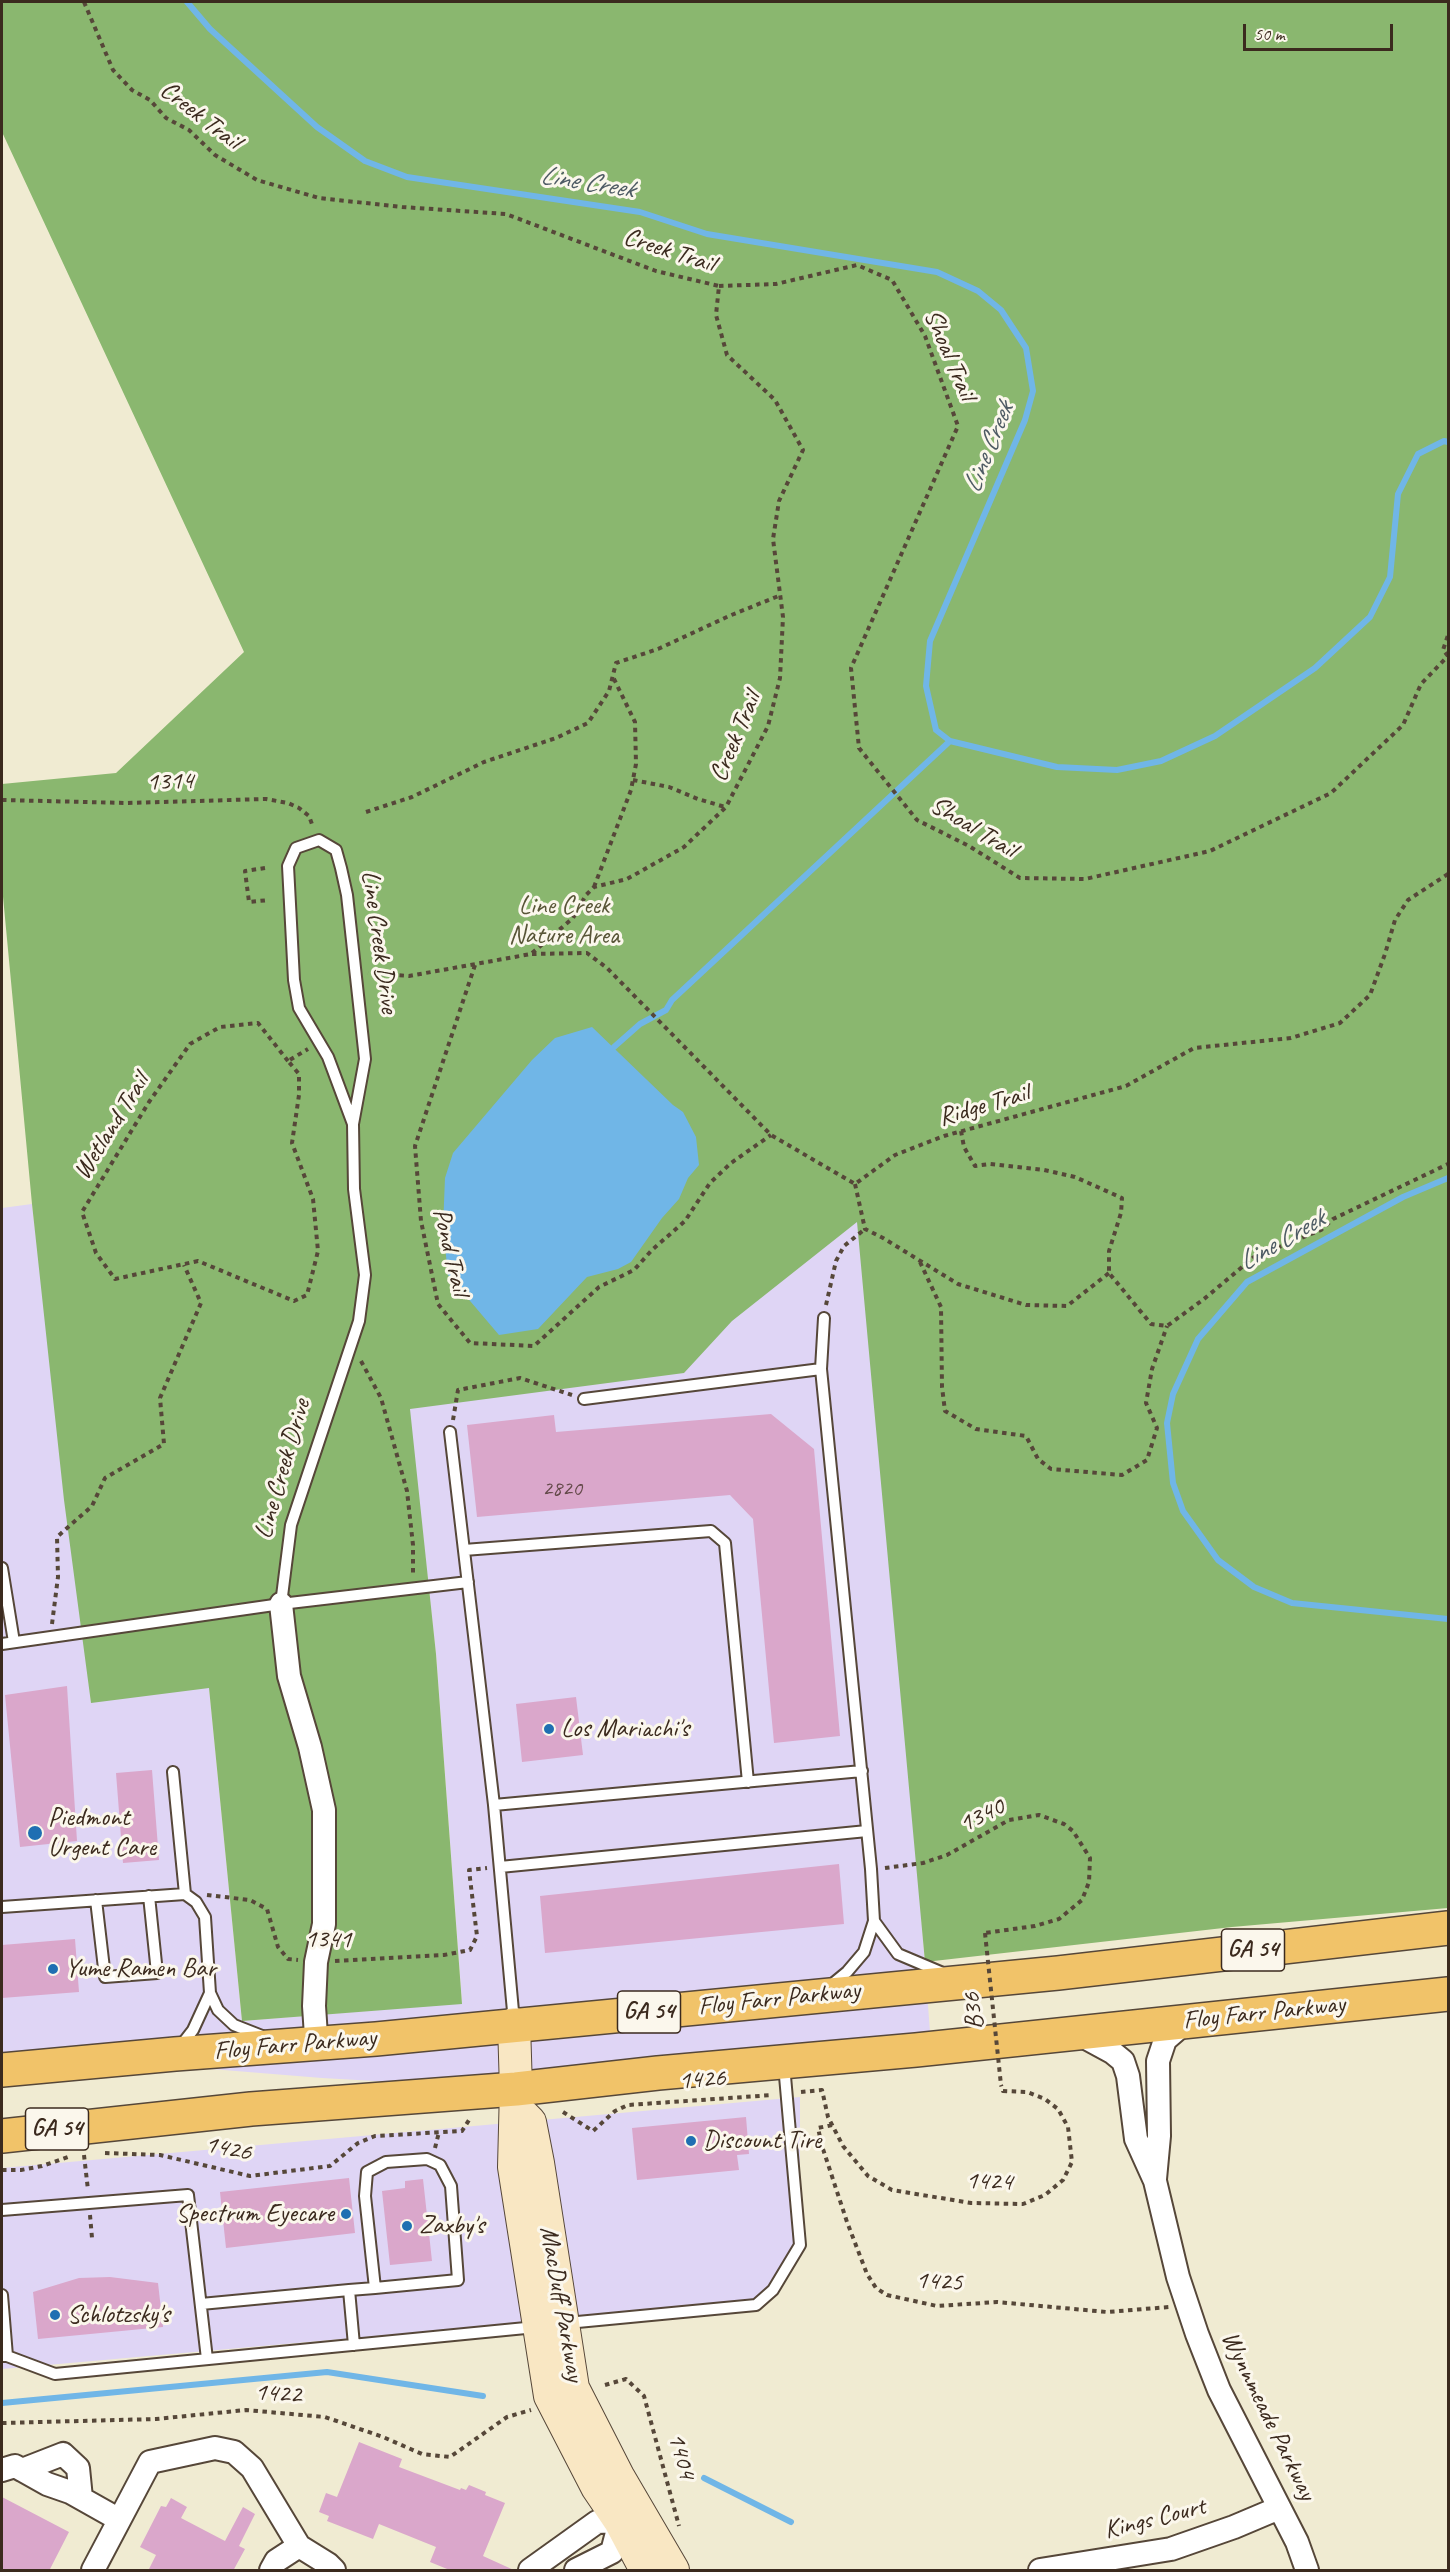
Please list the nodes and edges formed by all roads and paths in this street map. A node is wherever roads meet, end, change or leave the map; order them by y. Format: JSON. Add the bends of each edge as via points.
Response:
{"nodes":[{"id":1,"x":84,"y":2,"type":"edge"},
{"id":2,"x":719,"y":286,"type":"junction"},
{"id":3,"x":781,"y":595,"type":"junction"},
{"id":4,"x":1449,"y":635,"type":"edge"},
{"id":5,"x":1448,"y":656,"type":"edge"},
{"id":6,"x":613,"y":676,"type":"junction"},
{"id":7,"x":633,"y":780,"type":"junction"},
{"id":8,"x":2,"y":800,"type":"edge"},
{"id":9,"x":726,"y":807,"type":"junction"},
{"id":10,"x":366,"y":812,"type":"dead end"},
{"id":11,"x":319,"y":840,"type":"junction"},
{"id":12,"x":265,"y":868,"type":"dead end"},
{"id":13,"x":1449,"y":874,"type":"edge"},
{"id":14,"x":594,"y":887,"type":"junction"},
{"id":15,"x":269,"y":900,"type":"dead end"},
{"id":16,"x":531,"y":954,"type":"junction"},
{"id":17,"x":475,"y":965,"type":"junction"},
{"id":18,"x":356,"y":970,"type":"junction"},
{"id":19,"x":319,"y":1042,"type":"junction"},
{"id":20,"x":288,"y":1061,"type":"junction"},
{"id":21,"x":353,"y":1124,"type":"junction"},
{"id":22,"x":960,"y":1131,"type":"junction"},
{"id":23,"x":771,"y":1135,"type":"junction"},
{"id":24,"x":1449,"y":1164,"type":"edge"},
{"id":25,"x":855,"y":1184,"type":"junction"},
{"id":26,"x":865,"y":1229,"type":"junction"},
{"id":27,"x":920,"y":1262,"type":"junction"},
{"id":28,"x":184,"y":1265,"type":"junction"},
{"id":29,"x":1109,"y":1273,"type":"junction"},
{"id":30,"x":824,"y":1318,"type":"joint"},
{"id":31,"x":1167,"y":1326,"type":"junction"},
{"id":32,"x":351,"y":1344,"type":"junction"},
{"id":33,"x":821,"y":1368,"type":"junction"},
{"id":34,"x":584,"y":1399,"type":"joint"},
{"id":35,"x":450,"y":1432,"type":"joint"},
{"id":36,"x":464,"y":1550,"type":"junction"},
{"id":37,"x":2,"y":1568,"type":"edge"},
{"id":38,"x":468,"y":1582,"type":"junction"},
{"id":39,"x":413,"y":1589,"type":"junction"},
{"id":40,"x":281,"y":1605,"type":"junction"},
{"id":41,"x":51,"y":1636,"type":"junction"},
{"id":42,"x":14,"y":1642,"type":"junction"},
{"id":43,"x":2,"y":1644,"type":"edge"},
{"id":44,"x":862,"y":1771,"type":"junction"},
{"id":45,"x":173,"y":1772,"type":"dead end"},
{"id":46,"x":748,"y":1782,"type":"junction"},
{"id":47,"x":494,"y":1805,"type":"junction"},
{"id":48,"x":867,"y":1831,"type":"junction"},
{"id":49,"x":500,"y":1867,"type":"junction"},
{"id":50,"x":871,"y":1869,"type":"junction"},
{"id":51,"x":185,"y":1894,"type":"junction"},
{"id":52,"x":149,"y":1896,"type":"junction"},
{"id":53,"x":96,"y":1900,"type":"junction"},
{"id":54,"x":2,"y":1908,"type":"edge"},
{"id":55,"x":874,"y":1921,"type":"junction"},
{"id":56,"x":1449,"y":1928,"type":"edge"},
{"id":57,"x":986,"y":1933,"type":"joint"},
{"id":58,"x":316,"y":1962,"type":"junction"},
{"id":59,"x":979,"y":1981,"type":"junction"},
{"id":60,"x":210,"y":1993,"type":"junction"},
{"id":61,"x":1449,"y":1994,"type":"edge"},
{"id":62,"x":819,"y":1995,"type":"junction"},
{"id":63,"x":1188,"y":2020,"type":"junction"},
{"id":64,"x":514,"y":2024,"type":"junction"},
{"id":65,"x":1077,"y":2033,"type":"junction"},
{"id":66,"x":304,"y":2045,"type":"junction"},
{"id":67,"x":175,"y":2054,"type":"junction"},
{"id":68,"x":2,"y":2070,"type":"edge"},
{"id":69,"x":786,"y":2078,"type":"junction"},
{"id":70,"x":1001,"y":2085,"type":"joint"},
{"id":71,"x":516,"y":2089,"type":"junction"},
{"id":72,"x":822,"y":2090,"type":"joint"},
{"id":73,"x":564,"y":2112,"type":"dead end"},
{"id":74,"x":469,"y":2120,"type":"dead end"},
{"id":75,"x":2,"y":2122,"type":"edge"},
{"id":76,"x":112,"y":2123,"type":"junction"},
{"id":77,"x":832,"y":2125,"type":"junction"},
{"id":78,"x":2,"y":2136,"type":"edge"},
{"id":79,"x":101,"y":2153,"type":"dead end"},
{"id":80,"x":93,"y":2154,"type":"dead end"},
{"id":81,"x":2,"y":2170,"type":"edge"},
{"id":82,"x":1155,"y":2181,"type":"junction"},
{"id":83,"x":2,"y":2210,"type":"edge"},
{"id":84,"x":375,"y":2288,"type":"junction"},
{"id":85,"x":349,"y":2290,"type":"junction"},
{"id":86,"x":2,"y":2295,"type":"edge"},
{"id":87,"x":1187,"y":2302,"type":"junction"},
{"id":88,"x":201,"y":2304,"type":"junction"},
{"id":89,"x":549,"y":2325,"type":"junction"},
{"id":90,"x":354,"y":2345,"type":"junction"},
{"id":91,"x":4,"y":2356,"type":"edge"},
{"id":92,"x":207,"y":2359,"type":"junction"},
{"id":93,"x":605,"y":2385,"type":"dead end"},
{"id":94,"x":532,"y":2409,"type":"dead end"},
{"id":95,"x":2,"y":2423,"type":"edge"},
{"id":96,"x":11,"y":2470,"type":"edge"},
{"id":97,"x":81,"y":2498,"type":"junction"},
{"id":98,"x":1279,"y":2508,"type":"junction"},
{"id":99,"x":629,"y":2515,"type":"junction"},
{"id":100,"x":118,"y":2519,"type":"junction"},
{"id":101,"x":681,"y":2533,"type":"dead end"},
{"id":102,"x":299,"y":2546,"type":"junction"},
{"id":103,"x":93,"y":2571,"type":"edge"},
{"id":104,"x":271,"y":2571,"type":"edge"},
{"id":105,"x":334,"y":2571,"type":"edge"},
{"id":106,"x":530,"y":2571,"type":"edge"},
{"id":107,"x":576,"y":2571,"type":"edge"},
{"id":108,"x":646,"y":2571,"type":"edge"},
{"id":109,"x":673,"y":2571,"type":"edge"},
{"id":110,"x":1040,"y":2571,"type":"edge"},
{"id":111,"x":1307,"y":2571,"type":"edge"}],
"edges":[{"from":1,"to":2,"type":"path","name":"Creek Trail","via":[[113,70],[132,90],[150,100],[166,118],[189,130],[215,155],[257,180],[319,198],[506,214],[656,271]]},
{"from":2,"to":3,"type":"path","name":"Creek Trail","via":[[716,315],[727,355],[775,399],[803,450],[779,501],[773,539]]},
{"from":2,"to":5,"type":"path","name":"Shoal Trail","via":[[777,284],[857,265],[892,280],[925,336],[958,426],[851,668],[859,748],[917,820],[969,846],[1020,879],[1085,879],[1210,851],[1331,794],[1403,725],[1422,684]]},
{"from":3,"to":6,"type":"path","via":[[658,649],[616,663]]},
{"from":3,"to":9,"type":"path","name":"Creek Trail","via":[[778,688],[768,726]]},
{"from":4,"to":5,"type":"path","via":[[1443,650]]},
{"from":6,"to":7,"type":"path","via":[[635,722]]},
{"from":6,"to":10,"type":"path","via":[[609,691],[588,723],[484,762],[412,797]]},
{"from":7,"to":9,"type":"path","via":[[669,787]]},
{"from":7,"to":14,"type":"path"},
{"from":8,"to":11,"type":"path","name":"1314","via":[[127,803],[266,799],[299,808],[309,816]]},
{"from":9,"to":14,"type":"path","name":"Creek Trail","via":[[684,847],[627,879]]},
{"from":11,"to":18,"type":"lane","name":"Line Creek Drive","via":[[336,850]]},
{"from":11,"to":19,"type":"lane","name":"Line Creek Drive","via":[[296,848],[288,866],[299,1008]]},
{"from":12,"to":15,"type":"path","via":[[245,871],[249,902]]},
{"from":13,"to":22,"type":"path","name":"Ridge Trail","via":[[1408,900],[1395,920],[1370,995],[1340,1023],[1291,1038],[1194,1048],[1126,1086]]},
{"from":14,"to":16,"type":"path","via":[[573,918]]},
{"from":16,"to":17,"type":"path"},
{"from":16,"to":23,"type":"path","via":[[587,953],[607,968]]},
{"from":17,"to":18,"type":"path","via":[[409,976]]},
{"from":17,"to":23,"type":"path","name":"Pond Trail","via":[[415,1146],[420,1221],[438,1304],[470,1343],[534,1346],[599,1287],[633,1270],[685,1221],[710,1183]]},
{"from":18,"to":21,"type":"lane","name":"Line Creek Drive","via":[[365,1059]]},
{"from":19,"to":20,"type":"path"},
{"from":19,"to":21,"type":"lane","name":"Line Creek Drive"},
{"from":20,"to":28,"type":"path","name":"Wetland Trail","via":[[299,1074],[292,1143],[313,1199],[318,1251],[307,1295],[294,1301],[198,1262]]},
{"from":20,"to":28,"type":"path","name":"Wetland Trail","via":[[258,1023],[220,1027],[190,1044],[149,1102],[82,1212],[96,1254],[115,1279]]},
{"from":21,"to":32,"type":"lane","name":"Line Creek Drive","via":[[354,1189],[365,1275]]},
{"from":22,"to":25,"type":"path","name":"Ridge Trail","via":[[895,1155]]},
{"from":22,"to":29,"type":"path","via":[[975,1166],[1044,1170],[1075,1177],[1122,1198],[1109,1251]]},
{"from":23,"to":25,"type":"path"},
{"from":24,"to":31,"type":"path","via":[[1333,1220],[1321,1230],[1254,1257]]},
{"from":25,"to":26,"type":"path"},
{"from":26,"to":27,"type":"path"},
{"from":26,"to":30,"type":"path","via":[[844,1246],[836,1261]]},
{"from":27,"to":29,"type":"path","via":[[958,1284],[1026,1305],[1067,1306]]},
{"from":27,"to":31,"type":"path","via":[[941,1307],[945,1411],[976,1429],[1026,1436],[1038,1459],[1051,1470],[1122,1475],[1147,1460],[1157,1428],[1146,1403],[1152,1369]]},
{"from":28,"to":41,"type":"path","via":[[201,1303],[160,1398],[164,1444],[105,1478],[92,1506],[57,1537],[58,1577]]},
{"from":29,"to":31,"type":"path","via":[[1151,1324]]},
{"from":30,"to":33,"type":"lane"},
{"from":32,"to":39,"type":"path","via":[[381,1398],[407,1491]]},
{"from":32,"to":40,"type":"lane","name":"Line Creek Drive","via":[[291,1525]]},
{"from":33,"to":34,"type":"lane"},
{"from":33,"to":44,"type":"lane"},
{"from":34,"to":35,"type":"path","via":[[520,1378],[458,1390]]},
{"from":35,"to":36,"type":"lane"},
{"from":36,"to":38,"type":"lane"},
{"from":36,"to":46,"type":"lane","via":[[711,1531],[725,1542]]},
{"from":37,"to":42,"type":"lane"},
{"from":38,"to":39,"type":"lane"},
{"from":38,"to":47,"type":"lane"},
{"from":39,"to":40,"type":"lane"},
{"from":40,"to":41,"type":"lane"},
{"from":40,"to":58,"type":"street","name":"Line Creek Drive","via":[[289,1676],[324,1810],[324,1924]]},
{"from":41,"to":42,"type":"lane"},
{"from":42,"to":43,"type":"lane"},
{"from":44,"to":46,"type":"lane"},
{"from":44,"to":48,"type":"lane"},
{"from":45,"to":51,"type":"lane"},
{"from":46,"to":47,"type":"lane"},
{"from":47,"to":49,"type":"lane"},
{"from":48,"to":49,"type":"lane"},
{"from":48,"to":50,"type":"lane"},
{"from":49,"to":58,"type":"path","name":"1341","via":[[469,1870],[477,1936],[470,1950],[433,1956]]},
{"from":49,"to":64,"type":"lane"},
{"from":50,"to":55,"type":"lane"},
{"from":50,"to":57,"type":"path","name":"1340","via":[[913,1865],[947,1855],[1009,1821],[1039,1815],[1073,1831],[1090,1858],[1089,1882],[1082,1900],[1059,1919]]},
{"from":51,"to":52,"type":"lane"},
{"from":51,"to":58,"type":"path","name":"1341","via":[[250,1900],[267,1909],[278,1947],[288,1959]]},
{"from":51,"to":60,"type":"lane","via":[[196,1902],[205,1917]]},
{"from":52,"to":53,"type":"lane"},
{"from":52,"to":53,"type":"lane","via":[[157,1973],[105,1977]]},
{"from":53,"to":54,"type":"lane"},
{"from":55,"to":59,"type":"lane","via":[[898,1954],[938,1972]]},
{"from":55,"to":62,"type":"lane","via":[[864,1952]]},
{"from":56,"to":59,"type":"main road","name":"Floy Farr Parkway","number":"GA 54"},
{"from":57,"to":70,"type":"path","name":"B36","bridge":true},
{"from":58,"to":66,"type":"street","name":"Line Creek Drive","via":[[316,2037]]},
{"from":59,"to":62,"type":"main road","name":"Floy Farr Parkway","number":"GA 54"},
{"from":60,"to":66,"type":"lane","via":[[218,2010],[234,2025]]},
{"from":60,"to":67,"type":"lane"},
{"from":61,"to":63,"type":"main road","name":"Floy Farr Parkway","number":"GA 54"},
{"from":62,"to":64,"type":"main road","name":"Floy Farr Parkway","number":"GA 54"},
{"from":63,"to":65,"type":"main road","name":"Floy Farr Parkway","number":"GA 54"},
{"from":63,"to":82,"type":"street","name":"Wynnmeade Parkway","via":[[1165,2040],[1158,2061]]},
{"from":64,"to":66,"type":"main road","name":"Floy Farr Parkway","number":"GA 54"},
{"from":64,"to":71,"type":"street","name":"MacDuff Parkway"},
{"from":65,"to":69,"type":"main road","name":"Floy Farr Parkway","number":"GA 54"},
{"from":65,"to":82,"type":"street","name":"Wynnmeade Parkway","via":[[1124,2061],[1136,2139]]},
{"from":66,"to":67,"type":"main road","name":"Floy Farr Parkway","number":"GA 54"},
{"from":67,"to":68,"type":"main road","name":"Floy Farr Parkway","number":"GA 54"},
{"from":69,"to":71,"type":"main road","name":"Floy Farr Parkway","number":"GA 54","via":[[658,2073]]},
{"from":69,"to":72,"type":"path","name":"1426"},
{"from":69,"to":73,"type":"path","name":"1426","via":[[628,2105],[593,2131]]},
{"from":69,"to":89,"type":"lane","via":[[800,2245],[773,2290],[756,2305]]},
{"from":70,"to":77,"type":"path","name":"1424","via":[[1003,2091],[1027,2092],[1046,2099],[1058,2109],[1068,2127],[1072,2162],[1063,2180],[1045,2195],[1023,2204],[971,2203],[892,2190],[868,2176],[843,2146]]},
{"from":71,"to":76,"type":"main road","name":"Floy Farr Parkway","number":"GA 54"},
{"from":71,"to":89,"type":"street","name":"MacDuff Parkway","via":[[530,2122]]},
{"from":72,"to":77,"type":"path","name":"1424"},
{"from":74,"to":79,"type":"path","name":"1426","via":[[462,2131],[375,2136],[358,2143],[330,2166],[250,2176],[160,2155]]},
{"from":75,"to":76,"type":"main road","name":"Floy Farr Parkway","number":"GA 54","via":[[58,2119]]},
{"from":76,"to":78,"type":"main road","name":"Floy Farr Parkway","number":"GA 54"},
{"from":77,"to":87,"type":"path","name":"1425","via":[[818,2128],[836,2190],[867,2274],[886,2295],[937,2306],[997,2302],[1107,2312],[1161,2310]]},
{"from":80,"to":81,"type":"path","via":[[70,2156],[21,2170]]},
{"from":82,"to":87,"type":"street","name":"Wynnmeade Parkway"},
{"from":83,"to":88,"type":"lane","via":[[188,2195]]},
{"from":84,"to":84,"type":"lane","via":[[458,2280],[451,2186],[440,2165],[427,2159],[386,2162],[367,2172],[365,2196]]},
{"from":84,"to":85,"type":"lane"},
{"from":85,"to":88,"type":"lane"},
{"from":85,"to":90,"type":"lane"},
{"from":86,"to":91,"type":"lane"},
{"from":87,"to":98,"type":"street","name":"Wynnmeade Parkway","via":[[1219,2390]]},
{"from":88,"to":92,"type":"lane"},
{"from":89,"to":90,"type":"lane"},
{"from":89,"to":99,"type":"street","name":"MacDuff Parkway","via":[[550,2396],[597,2487]]},
{"from":90,"to":92,"type":"lane"},
{"from":91,"to":92,"type":"lane","via":[[55,2374]]},
{"from":93,"to":101,"type":"path","name":"1404","via":[[626,2379],[644,2396]]},
{"from":94,"to":95,"type":"path","name":"1422","via":[[507,2417],[450,2457],[422,2454],[325,2417],[246,2410],[156,2420]]},
{"from":96,"to":97,"type":"street"},
{"from":96,"to":97,"type":"street","via":[[63,2454],[78,2468]]},
{"from":97,"to":100,"type":"street"},
{"from":98,"to":110,"type":"street","name":"Kings Court","via":[[1171,2549]]},
{"from":98,"to":111,"type":"street","name":"Wynnmeade Parkway"},
{"from":99,"to":106,"type":"street","via":[[597,2522]]},
{"from":99,"to":107,"type":"street","via":[[612,2552]]},
{"from":99,"to":108,"type":"street","name":"MacDuff Parkway"},
{"from":99,"to":109,"type":"street","name":"MacDuff Parkway"},
{"from":100,"to":102,"type":"street","via":[[134,2497],[150,2462],[215,2448],[234,2452],[252,2468]]},
{"from":100,"to":103,"type":"street"},
{"from":102,"to":104,"type":"street","via":[[276,2561]]},
{"from":102,"to":105,"type":"street"}]}
